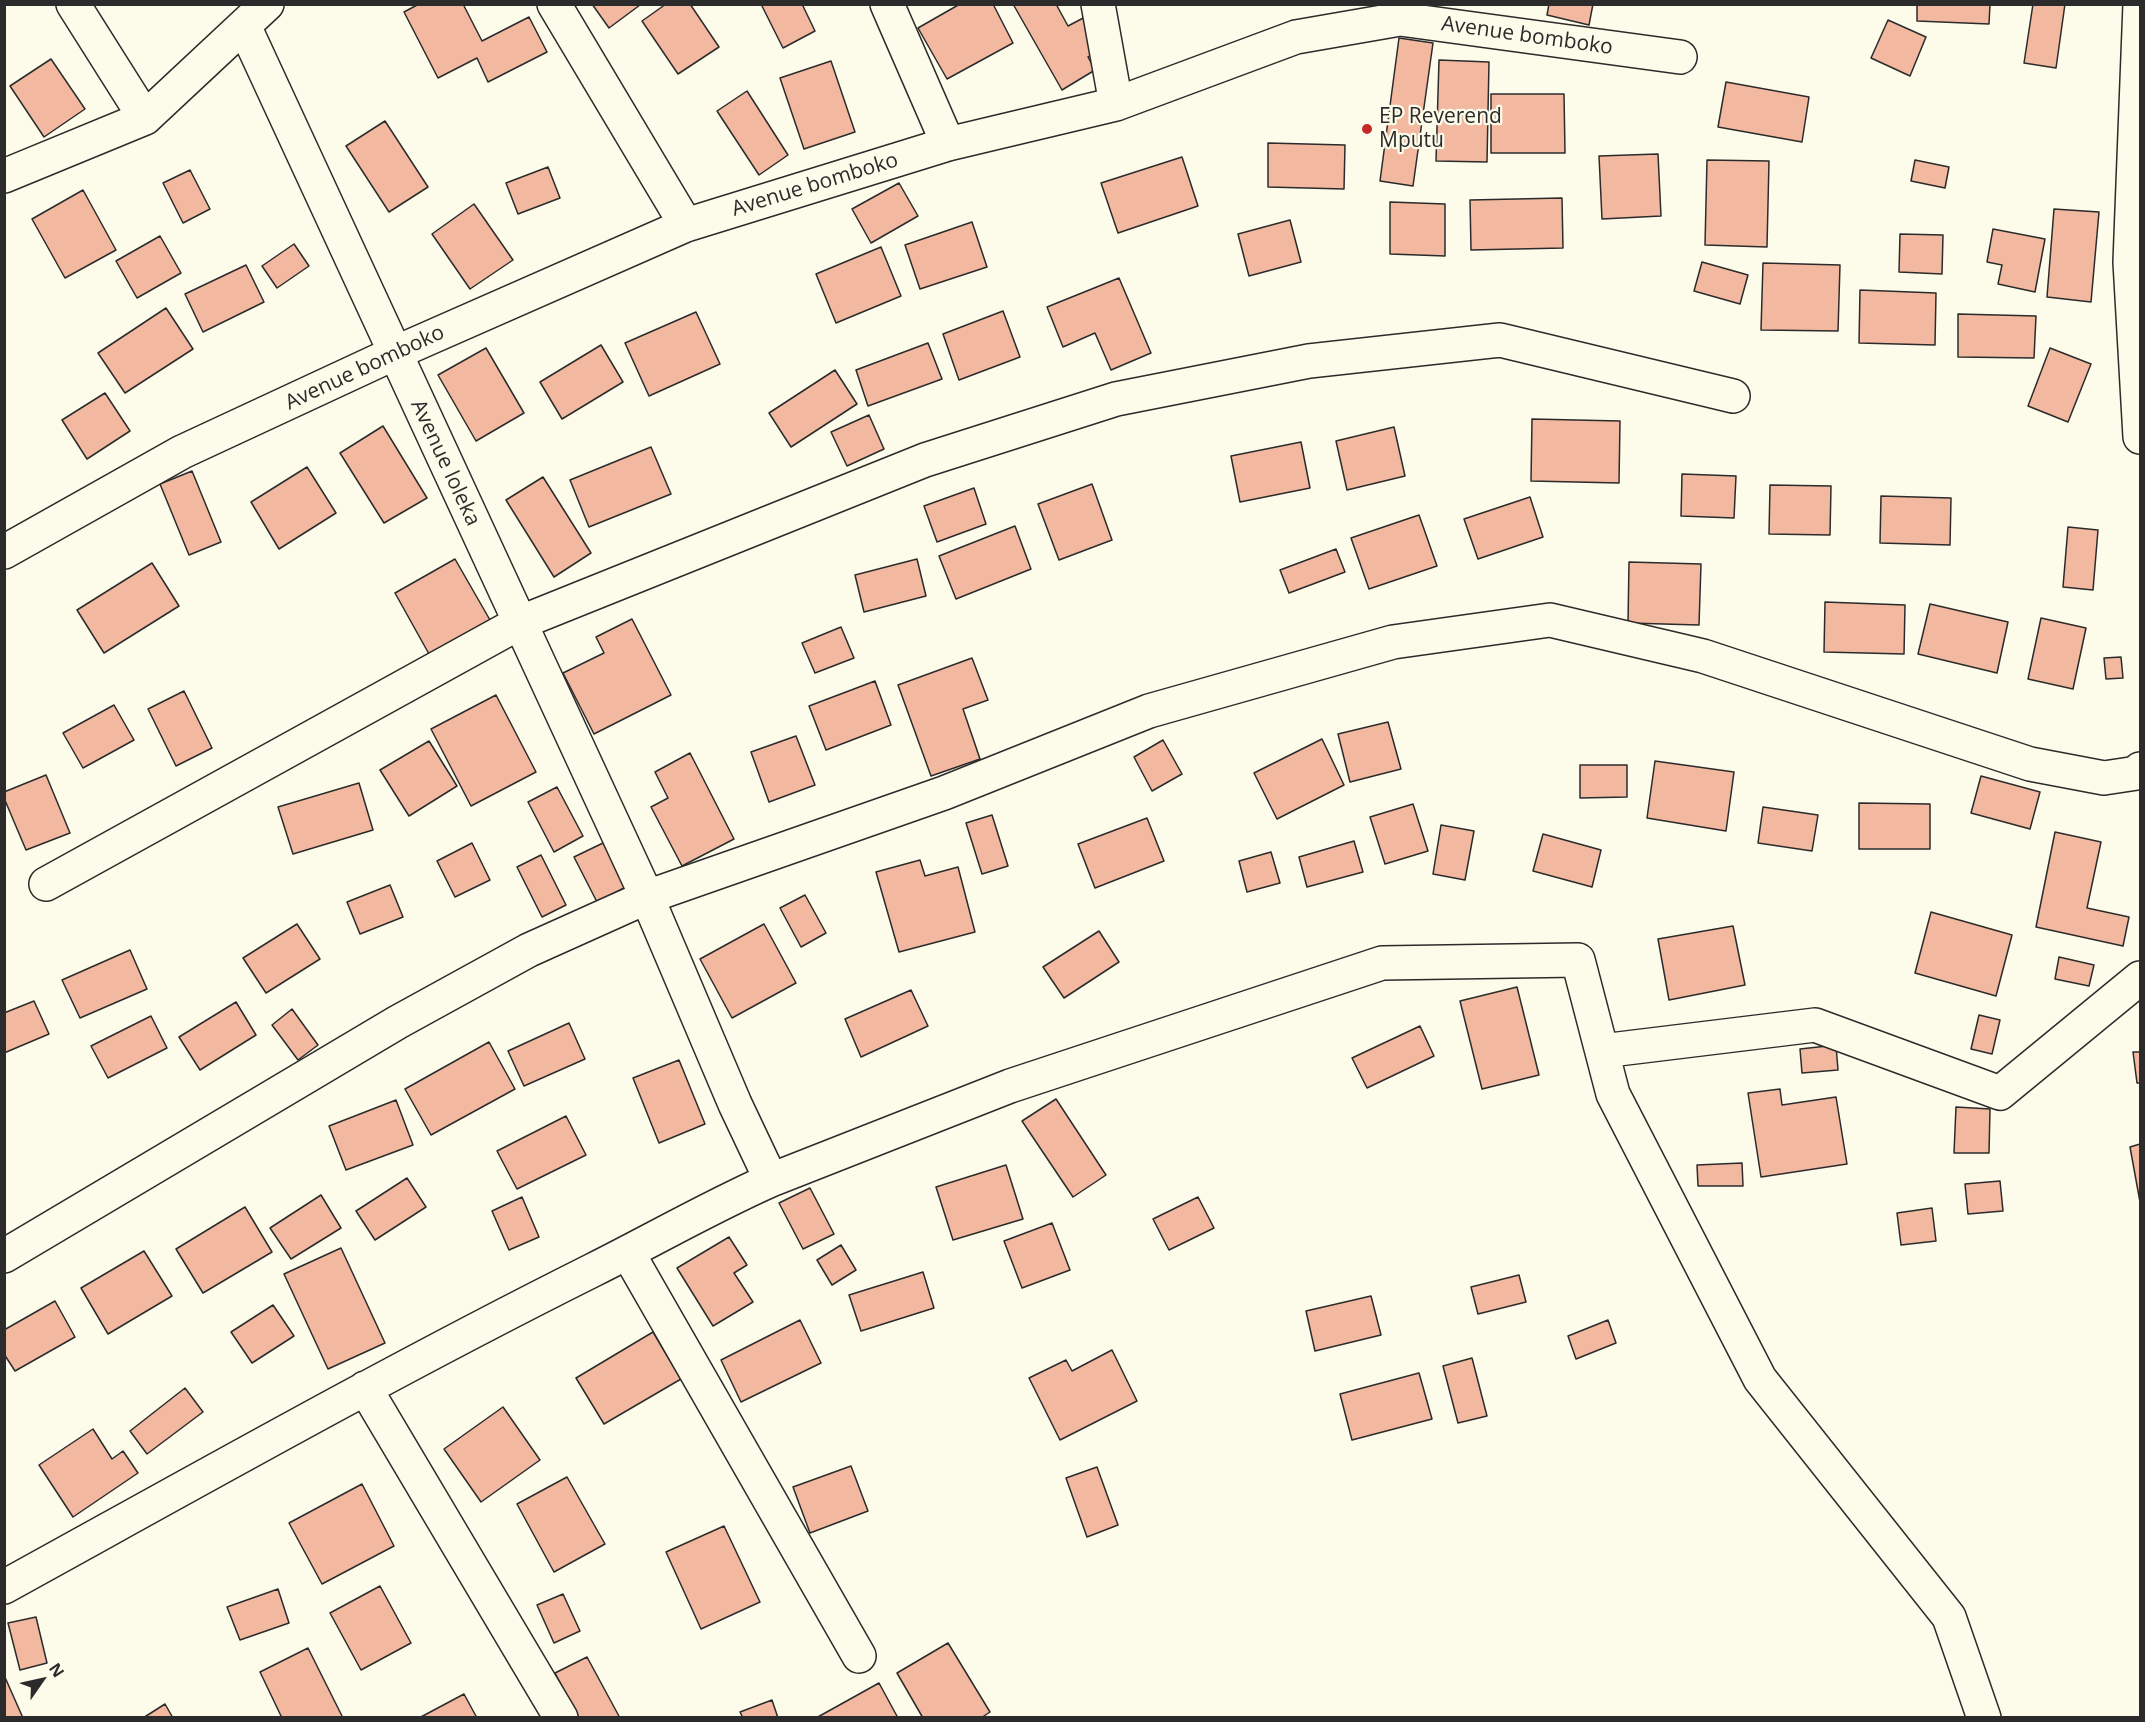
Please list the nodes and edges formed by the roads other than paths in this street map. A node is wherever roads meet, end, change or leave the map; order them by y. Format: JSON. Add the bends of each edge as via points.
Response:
{"nodes":[{"id":1,"x":73,"y":4,"type":"edge"},
{"id":2,"x":267,"y":4,"type":"edge"},
{"id":3,"x":554,"y":4,"type":"edge"},
{"id":4,"x":887,"y":4,"type":"edge"},
{"id":5,"x":1098,"y":4,"type":"edge"},
{"id":6,"x":2140,"y":4,"type":"edge"},
{"id":7,"x":245,"y":28,"type":"junction"},
{"id":8,"x":1680,"y":57,"type":"dead end"},
{"id":9,"x":1116,"y":104,"type":"junction"},
{"id":10,"x":145,"y":118,"type":"junction"},
{"id":11,"x":948,"y":144,"type":"junction"},
{"id":12,"x":4,"y":177,"type":"edge"},
{"id":13,"x":686,"y":225,"type":"junction"},
{"id":14,"x":2135,"y":263,"type":"edge"},
{"id":15,"x":395,"y":353,"type":"junction"},
{"id":16,"x":1733,"y":396,"type":"dead end"},
{"id":17,"x":2140,"y":437,"type":"edge"},
{"id":18,"x":4,"y":552,"type":"edge"},
{"id":19,"x":519,"y":622,"type":"junction"},
{"id":20,"x":2139,"y":776,"type":"edge"},
{"id":21,"x":46,"y":884,"type":"dead end"},
{"id":22,"x":647,"y":897,"type":"junction"},
{"id":23,"x":2140,"y":978,"type":"edge"},
{"id":24,"x":1602,"y":1051,"type":"junction"},
{"id":25,"x":771,"y":1180,"type":"junction"},
{"id":26,"x":628,"y":1252,"type":"junction"},
{"id":27,"x":4,"y":1256,"type":"edge"},
{"id":28,"x":365,"y":1388,"type":"junction"},
{"id":29,"x":4,"y":1587,"type":"edge"},
{"id":30,"x":859,"y":1656,"type":"dead end"},
{"id":31,"x":561,"y":1718,"type":"edge"},
{"id":32,"x":1984,"y":1718,"type":"edge"}],
"edges":[{"from":1,"to":10,"type":"street"},
{"from":2,"to":7,"type":"street"},
{"from":3,"to":13,"type":"street"},
{"from":4,"to":11,"type":"street"},
{"from":5,"to":9,"type":"street"},
{"from":6,"to":14,"type":"street"},
{"from":7,"to":10,"type":"street"},
{"from":7,"to":15,"type":"street","name":"Avenue loleka"},
{"from":8,"to":9,"type":"street","name":"Avenue bomboko","via":[[1400,19],[1296,37]]},
{"from":9,"to":11,"type":"street","name":"Avenue bomboko"},
{"from":10,"to":12,"type":"street"},
{"from":11,"to":13,"type":"street","name":"Avenue bomboko"},
{"from":13,"to":15,"type":"street","name":"Avenue bomboko"},
{"from":14,"to":17,"type":"street"},
{"from":15,"to":18,"type":"street","name":"Avenue bomboko","via":[[182,452]]},
{"from":15,"to":19,"type":"street","name":"Avenue loleka"},
{"from":16,"to":19,"type":"street","via":[[1500,340],[1309,361],[1116,399],[925,460]]},
{"from":19,"to":21,"type":"street"},
{"from":19,"to":22,"type":"street","name":"Avenue loleka"},
{"from":20,"to":22,"type":"street","via":[[2104,778],[2030,764],[1703,656],[1550,620],[1393,642],[1149,711],[945,793]]},
{"from":22,"to":25,"type":"street","name":"Avenue loleka"},
{"from":22,"to":27,"type":"street","via":[[529,950],[398,1022]]},
{"from":23,"to":24,"type":"street","via":[[2000,1093],[1815,1025]]},
{"from":24,"to":25,"type":"street","via":[[1578,960],[1382,963],[1010,1086]]},
{"from":24,"to":32,"type":"street","via":[[1613,1094],[1760,1379],[1948,1617]]},
{"from":25,"to":26,"type":"street"},
{"from":26,"to":28,"type":"street"},
{"from":26,"to":30,"type":"street"},
{"from":28,"to":29,"type":"street"},
{"from":28,"to":31,"type":"street"}]}
